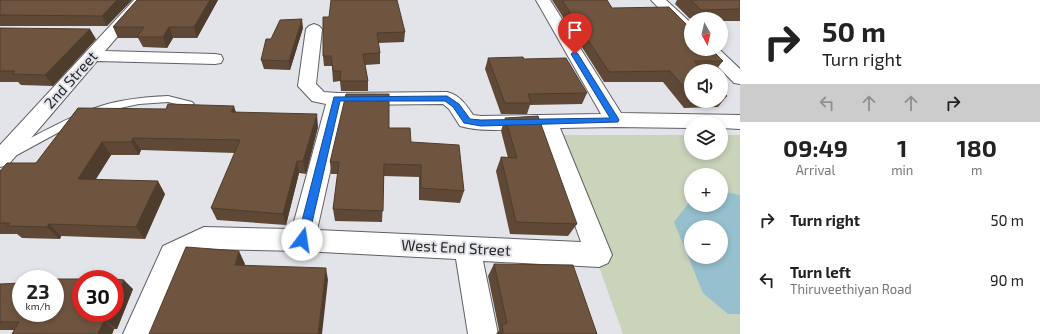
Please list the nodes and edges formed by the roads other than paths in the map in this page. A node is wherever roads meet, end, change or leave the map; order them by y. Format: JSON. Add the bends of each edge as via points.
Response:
{"nodes":[{"id":1,"x":142,"y":0,"type":"edge"},
{"id":2,"x":543,"y":0,"type":"edge"},
{"id":3,"x":658,"y":0,"type":"edge"},
{"id":4,"x":684,"y":25,"type":"edge"},
{"id":5,"x":314,"y":29,"type":"dead end"},
{"id":6,"x":91,"y":33,"type":"edge"},
{"id":7,"x":113,"y":33,"type":"junction"},
{"id":8,"x":93,"y":56,"type":"junction"},
{"id":9,"x":716,"y":56,"type":"edge"},
{"id":10,"x":215,"y":59,"type":"dead end"},
{"id":11,"x":740,"y":79,"type":"edge"},
{"id":12,"x":337,"y":99,"type":"junction"},
{"id":13,"x":188,"y":104,"type":"edge"},
{"id":14,"x":615,"y":120,"type":"junction"},
{"id":15,"x":547,"y":121,"type":"junction"},
{"id":16,"x":740,"y":122,"type":"edge"},
{"id":17,"x":0,"y":159,"type":"edge"},
{"id":18,"x":302,"y":240,"type":"junction"},
{"id":19,"x":468,"y":250,"type":"junction"},
{"id":20,"x":138,"y":334,"type":"edge"},
{"id":21,"x":483,"y":334,"type":"edge"}],
"edges":[{"from":1,"to":7,"type":"street","name":"2nd Street"},
{"from":2,"to":14,"type":"street"},
{"from":3,"to":4,"type":"street"},
{"from":5,"to":12,"type":"street","via":[[307,86],[319,97]]},
{"from":6,"to":7,"type":"street"},
{"from":7,"to":8,"type":"street","name":"2nd Street"},
{"from":8,"to":10,"type":"street"},
{"from":8,"to":17,"type":"street","name":"2nd Street"},
{"from":9,"to":11,"type":"street"},
{"from":12,"to":15,"type":"street","via":[[447,98],[456,105],[467,121]]},
{"from":12,"to":18,"type":"street"},
{"from":13,"to":17,"type":"lane","via":[[168,99],[139,101],[104,108]]},
{"from":14,"to":15,"type":"street"},
{"from":14,"to":16,"type":"street"},
{"from":15,"to":19,"type":"street","name":"West End Street","via":[[600,256]]},
{"from":18,"to":19,"type":"street","name":"West End Street"},
{"from":18,"to":20,"type":"street","name":"West End Street","via":[[204,238],[172,254]]},
{"from":19,"to":21,"type":"street"}]}
